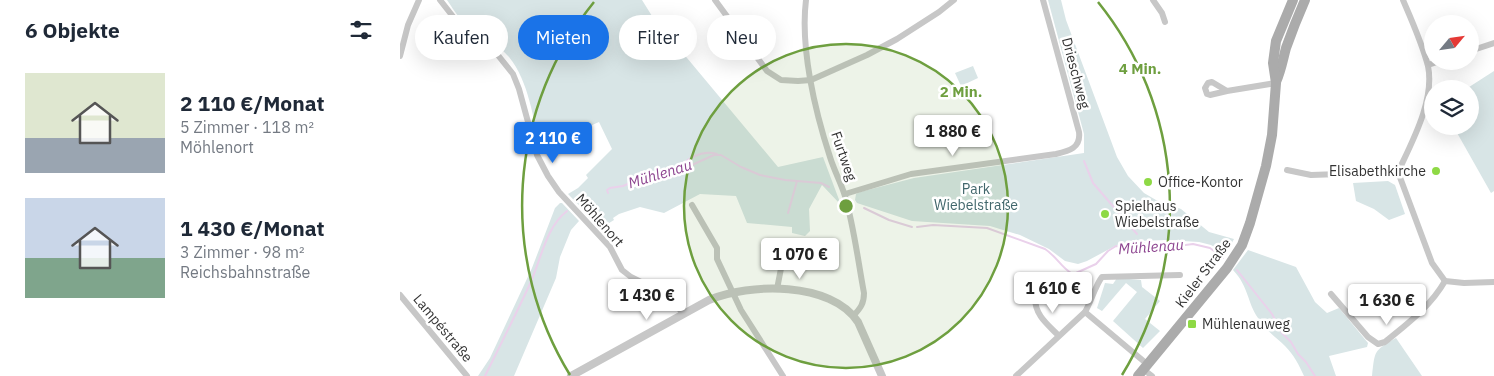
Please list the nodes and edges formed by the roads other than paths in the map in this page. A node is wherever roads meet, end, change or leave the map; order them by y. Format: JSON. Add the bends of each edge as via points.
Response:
{"nodes":[{"id":1,"x":419,"y":0,"type":"edge"},
{"id":2,"x":440,"y":0,"type":"edge"},
{"id":3,"x":715,"y":0,"type":"edge"},
{"id":4,"x":806,"y":0,"type":"edge"},
{"id":5,"x":954,"y":0,"type":"edge"},
{"id":6,"x":1043,"y":0,"type":"edge"},
{"id":7,"x":1153,"y":0,"type":"edge"},
{"id":8,"x":1403,"y":0,"type":"edge"},
{"id":9,"x":1289,"y":1,"type":"edge"},
{"id":10,"x":1303,"y":4,"type":"edge"},
{"id":11,"x":1165,"y":22,"type":"dead end"},
{"id":12,"x":1494,"y":43,"type":"edge"},
{"id":13,"x":1479,"y":48,"type":"edge"},
{"id":14,"x":1424,"y":55,"type":"edge"},
{"id":15,"x":400,"y":56,"type":"edge"},
{"id":16,"x":1428,"y":70,"type":"edge"},
{"id":17,"x":811,"y":80,"type":"junction"},
{"id":18,"x":1276,"y":83,"type":"junction"},
{"id":19,"x":1227,"y":91,"type":"dead end"},
{"id":20,"x":1287,"y":170,"type":"dead end"},
{"id":21,"x":1398,"y":172,"type":"junction"},
{"id":22,"x":844,"y":194,"type":"junction"},
{"id":23,"x":692,"y":204,"type":"dead end"},
{"id":24,"x":784,"y":253,"type":"dead end"},
{"id":25,"x":1180,"y":275,"type":"dead end"},
{"id":26,"x":1445,"y":281,"type":"junction"},
{"id":27,"x":1494,"y":282,"type":"edge"},
{"id":28,"x":777,"y":289,"type":"junction"},
{"id":29,"x":733,"y":292,"type":"junction"},
{"id":30,"x":1331,"y":294,"type":"dead end"},
{"id":31,"x":400,"y":295,"type":"edge"},
{"id":32,"x":1035,"y":298,"type":"dead end"},
{"id":33,"x":1084,"y":312,"type":"junction"},
{"id":34,"x":683,"y":314,"type":"junction"},
{"id":35,"x":853,"y":316,"type":"junction"},
{"id":36,"x":1058,"y":335,"type":"junction"},
{"id":37,"x":1143,"y":370,"type":"edge"},
{"id":38,"x":467,"y":376,"type":"edge"},
{"id":39,"x":571,"y":376,"type":"edge"},
{"id":40,"x":783,"y":376,"type":"edge"},
{"id":41,"x":882,"y":376,"type":"edge"},
{"id":42,"x":1016,"y":376,"type":"edge"},
{"id":43,"x":1152,"y":376,"type":"edge"}],
"edges":[{"from":1,"to":15,"type":"street"},
{"from":2,"to":34,"type":"street","name":"Möhlenort","via":[[458,23],[493,49],[513,74],[537,155],[559,192],[610,246],[622,270],[671,298]]},
{"from":3,"to":17,"type":"street","via":[[767,71],[781,80]]},
{"from":4,"to":17,"type":"street","name":"Furtweg","via":[[805,31]]},
{"from":5,"to":17,"type":"street","via":[[897,39]]},
{"from":6,"to":22,"type":"street","name":"Drieschweg","via":[[1079,132],[1078,144],[1056,154],[911,174]]},
{"from":7,"to":11,"type":"street"},
{"from":8,"to":14,"type":"street"},
{"from":9,"to":10,"type":"main road"},
{"from":9,"to":18,"type":"main road","name":"Kieler Straße","via":[[1274,50]]},
{"from":10,"to":18,"type":"main road","name":"Kieler Straße"},
{"from":12,"to":13,"type":"street"},
{"from":16,"to":21,"type":"street","via":[[1425,107]]},
{"from":17,"to":22,"type":"street","name":"Furtweg","via":[[823,134]]},
{"from":18,"to":19,"type":"street"},
{"from":18,"to":37,"type":"main road","name":"Kieler Straße","via":[[1266,166],[1242,245],[1227,268]]},
{"from":20,"to":21,"type":"street","via":[[1311,174]]},
{"from":21,"to":26,"type":"street","via":[[1432,264]]},
{"from":22,"to":35,"type":"street","name":"Furtweg","via":[[864,293],[862,306]]},
{"from":23,"to":29,"type":"street","via":[[717,248],[717,259]]},
{"from":24,"to":28,"type":"street"},
{"from":25,"to":33,"type":"street","via":[[1102,276]]},
{"from":26,"to":27,"type":"street"},
{"from":26,"to":30,"type":"street","via":[[1419,314],[1385,342],[1378,344]]},
{"from":28,"to":29,"type":"street"},
{"from":28,"to":35,"type":"street","via":[[826,297]]},
{"from":29,"to":34,"type":"street"},
{"from":29,"to":40,"type":"street"},
{"from":31,"to":38,"type":"street","name":"Lampéstraße"},
{"from":32,"to":36,"type":"street","via":[[1038,314]]},
{"from":33,"to":36,"type":"street"},
{"from":33,"to":37,"type":"street"},
{"from":34,"to":39,"type":"street"},
{"from":35,"to":41,"type":"street"},
{"from":36,"to":42,"type":"street"},
{"from":37,"to":43,"type":"street"}]}
